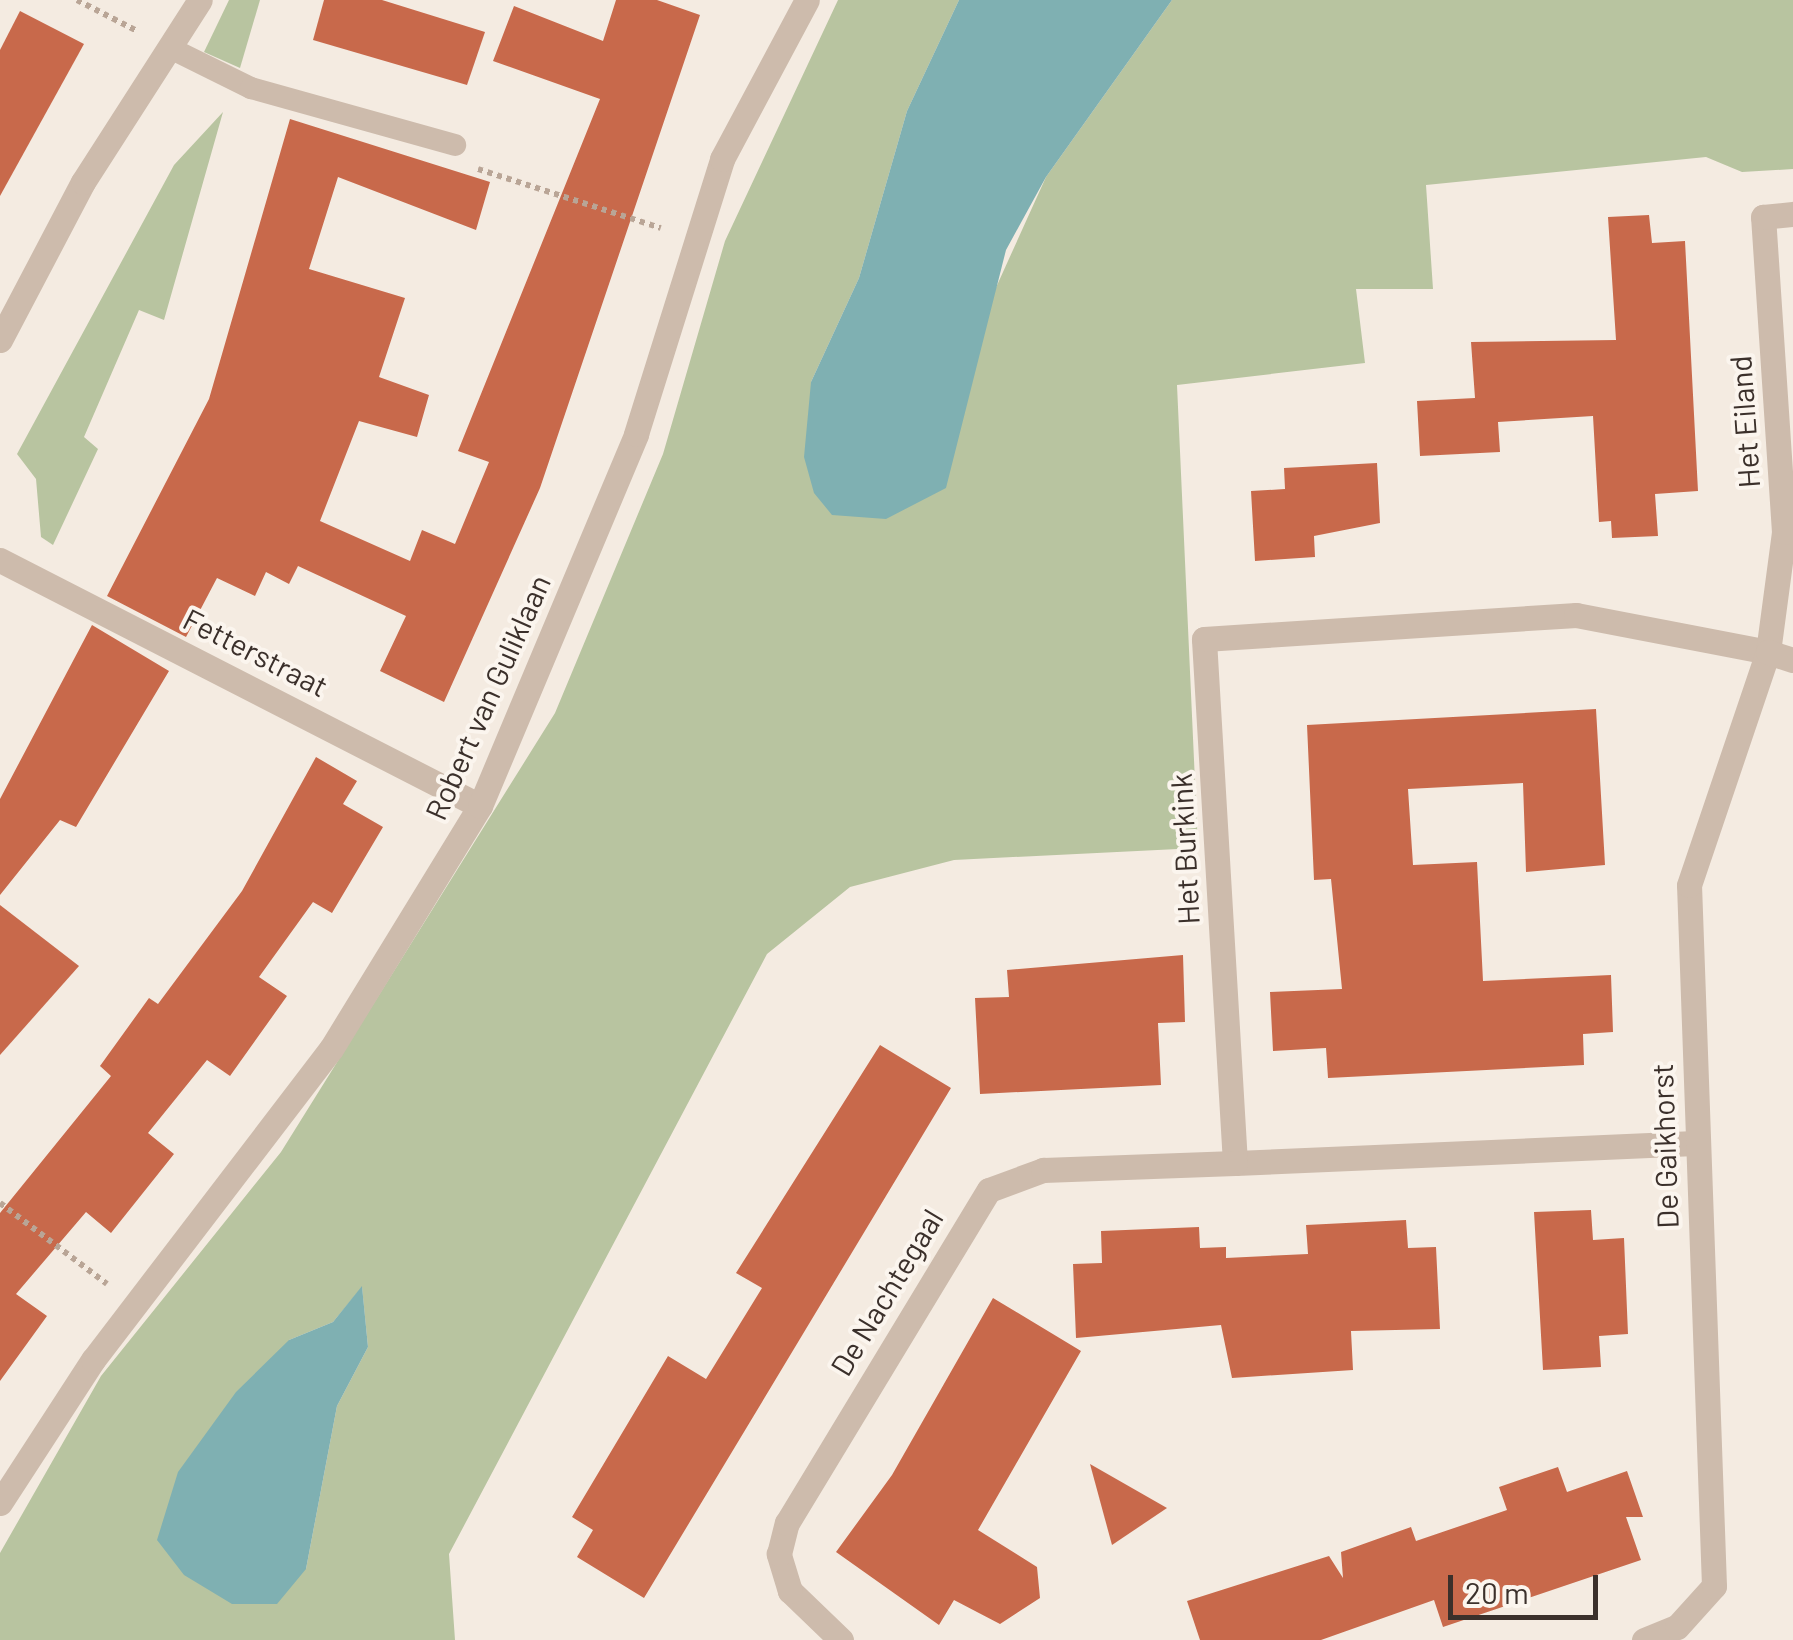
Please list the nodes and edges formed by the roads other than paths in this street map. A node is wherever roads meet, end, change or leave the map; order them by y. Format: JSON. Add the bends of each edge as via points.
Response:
{"nodes":[{"id":1,"x":200,"y":0,"type":"edge"},
{"id":2,"x":806,"y":0,"type":"edge"},
{"id":3,"x":174,"y":50,"type":"junction"},
{"id":4,"x":454,"y":145,"type":"road end"},
{"id":5,"x":1793,"y":214,"type":"edge"},
{"id":6,"x":0,"y":340,"type":"edge"},
{"id":7,"x":0,"y":560,"type":"edge"},
{"id":8,"x":1768,"y":652,"type":"junction"},
{"id":9,"x":1793,"y":660,"type":"edge"},
{"id":10,"x":480,"y":806,"type":"junction"},
{"id":11,"x":1695,"y":1143,"type":"junction"},
{"id":12,"x":1234,"y":1163,"type":"junction"},
{"id":13,"x":0,"y":1503,"type":"edge"},
{"id":14,"x":1682,"y":1634,"type":"edge"},
{"id":15,"x":841,"y":1640,"type":"edge"},
{"id":16,"x":1644,"y":1640,"type":"edge"}],
"edges":[{"from":1,"to":3,"type":"street"},
{"from":2,"to":10,"type":"street","name":"Robert van Guliklaan","via":[[746,106],[695,239],[636,434]]},
{"from":3,"to":4,"type":"lane","via":[[251,88]]},
{"from":3,"to":6,"type":"street","via":[[83,182]]},
{"from":5,"to":8,"type":"street","name":"Het Eiland","via":[[1763,217],[1784,532]]},
{"from":7,"to":10,"type":"street","name":"Fetterstraat"},
{"from":8,"to":9,"type":"street"},
{"from":8,"to":11,"type":"street","name":"De Gaikhorst","via":[[1689,885]]},
{"from":8,"to":12,"type":"street","name":"Het Burkink","via":[[1576,615],[1204,639]]},
{"from":10,"to":13,"type":"street","name":"Robert van Guliklaan","via":[[331,1049],[135,1306]]},
{"from":11,"to":12,"type":"street"},
{"from":11,"to":14,"type":"street","name":"De Gaikhorst","via":[[1716,1548],[1714,1586]]},
{"from":12,"to":15,"type":"street","name":"De Nachtegaal","via":[[1042,1170],[989,1190],[787,1523],[778,1554],[790,1591]]},
{"from":14,"to":16,"type":"street","name":"De Gaikhorst"}]}
